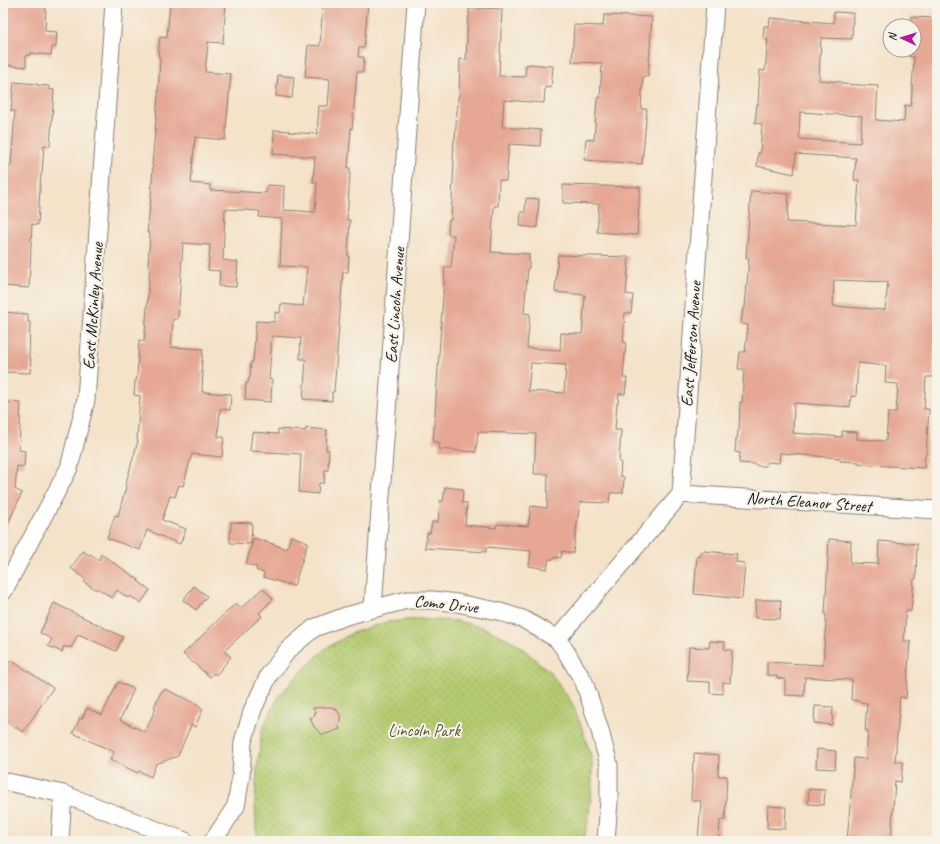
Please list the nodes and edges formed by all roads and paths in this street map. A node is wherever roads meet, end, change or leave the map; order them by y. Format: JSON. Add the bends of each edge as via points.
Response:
{"nodes":[{"id":1,"x":114,"y":3,"type":"edge"},
{"id":2,"x":416,"y":3,"type":"edge"},
{"id":3,"x":715,"y":3,"type":"edge"},
{"id":4,"x":681,"y":494,"type":"junction"},
{"id":5,"x":937,"y":510,"type":"edge"},
{"id":6,"x":4,"y":589,"type":"edge"},
{"id":7,"x":373,"y":608,"type":"junction"},
{"id":8,"x":557,"y":639,"type":"junction"},
{"id":9,"x":3,"y":781,"type":"edge"},
{"id":10,"x":63,"y":794,"type":"junction"},
{"id":11,"x":60,"y":841,"type":"edge"},
{"id":12,"x":186,"y":841,"type":"edge"},
{"id":13,"x":213,"y":841,"type":"edge"},
{"id":14,"x":606,"y":841,"type":"edge"}],
"edges":[{"from":1,"to":6,"type":"street","name":"East McKinley Avenue","via":[[86,400],[69,468]]},
{"from":2,"to":7,"type":"street","name":"East Lincoln Avenue"},
{"from":3,"to":4,"type":"street","name":"East Jefferson Avenue"},
{"from":4,"to":5,"type":"street","name":"North Eleanor Street"},
{"from":4,"to":8,"type":"street"},
{"from":7,"to":8,"type":"street","name":"Como Drive","via":[[407,600],[457,603],[523,619]]},
{"from":7,"to":13,"type":"street","name":"Como Drive","via":[[314,628],[288,650],[269,675],[253,709],[243,742],[236,806]]},
{"from":8,"to":14,"type":"street","name":"Como Drive","via":[[584,682],[609,765]]},
{"from":9,"to":10,"type":"street"},
{"from":10,"to":11,"type":"street"},
{"from":10,"to":12,"type":"street"}]}
